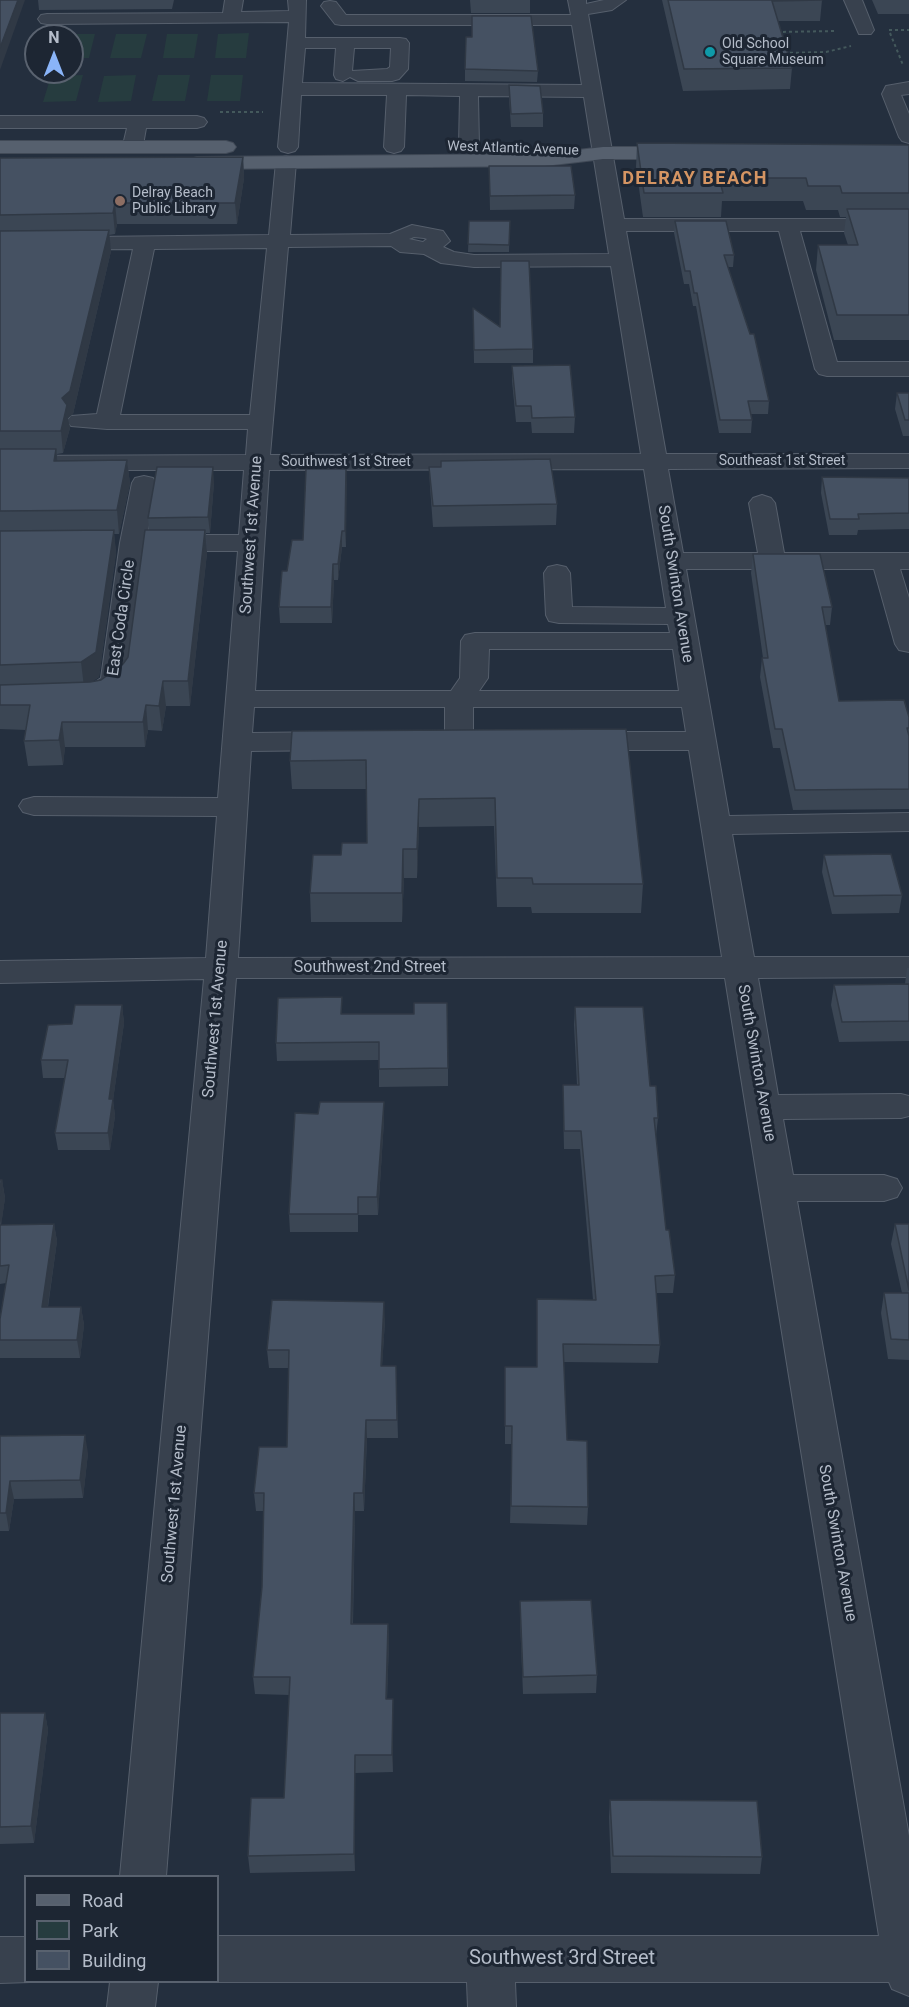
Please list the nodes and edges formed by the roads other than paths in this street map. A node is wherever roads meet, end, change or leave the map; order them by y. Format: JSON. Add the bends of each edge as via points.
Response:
{"nodes":[{"id":1,"x":234,"y":0,"type":"edge"},
{"id":2,"x":461,"y":0,"type":"edge"},
{"id":3,"x":617,"y":0,"type":"edge"},
{"id":4,"x":853,"y":0,"type":"edge"},
{"id":5,"x":298,"y":6,"type":"edge"},
{"id":6,"x":578,"y":10,"type":"edge"},
{"id":7,"x":231,"y":18,"type":"junction"},
{"id":8,"x":47,"y":19,"type":"dead end"},
{"id":9,"x":461,"y":20,"type":"junction"},
{"id":10,"x":865,"y":30,"type":"road end"},
{"id":11,"x":294,"y":43,"type":"junction"},
{"id":12,"x":345,"y":43,"type":"junction"},
{"id":13,"x":343,"y":82,"type":"junction"},
{"id":14,"x":909,"y":88,"type":"edge"},
{"id":15,"x":291,"y":89,"type":"junction"},
{"id":16,"x":397,"y":89,"type":"junction"},
{"id":17,"x":469,"y":89,"type":"junction"},
{"id":18,"x":592,"y":91,"type":"junction"},
{"id":19,"x":0,"y":122,"type":"edge"},
{"id":20,"x":138,"y":123,"type":"junction"},
{"id":21,"x":197,"y":123,"type":"dead end"},
{"id":22,"x":909,"y":137,"type":"edge"},
{"id":23,"x":469,"y":146,"type":"junction"},
{"id":24,"x":0,"y":147,"type":"edge"},
{"id":25,"x":133,"y":147,"type":"junction"},
{"id":26,"x":394,"y":147,"type":"junction"},
{"id":27,"x":603,"y":153,"type":"junction"},
{"id":28,"x":699,"y":153,"type":"edge"},
{"id":29,"x":287,"y":154,"type":"junction"},
{"id":30,"x":0,"y":163,"type":"edge"},
{"id":31,"x":615,"y":225,"type":"junction"},
{"id":32,"x":788,"y":225,"type":"junction"},
{"id":33,"x":909,"y":225,"type":"edge"},
{"id":34,"x":278,"y":242,"type":"junction"},
{"id":35,"x":145,"y":243,"type":"junction"},
{"id":36,"x":0,"y":244,"type":"edge"},
{"id":37,"x":621,"y":260,"type":"junction"},
{"id":38,"x":909,"y":369,"type":"edge"},
{"id":39,"x":79,"y":421,"type":"dead end"},
{"id":40,"x":107,"y":422,"type":"junction"},
{"id":41,"x":261,"y":422,"type":"junction"},
{"id":42,"x":655,"y":461,"type":"junction"},
{"id":43,"x":909,"y":461,"type":"edge"},
{"id":44,"x":257,"y":462,"type":"junction"},
{"id":45,"x":0,"y":463,"type":"edge"},
{"id":46,"x":144,"y":483,"type":"dead end"},
{"id":47,"x":762,"y":503,"type":"dead end"},
{"id":48,"x":122,"y":543,"type":"junction"},
{"id":49,"x":252,"y":543,"type":"junction"},
{"id":50,"x":672,"y":561,"type":"junction"},
{"id":51,"x":772,"y":561,"type":"junction"},
{"id":52,"x":897,"y":561,"type":"edge"},
{"id":53,"x":556,"y":573,"type":"dead end"},
{"id":54,"x":685,"y":640,"type":"junction"},
{"id":55,"x":909,"y":644,"type":"edge"},
{"id":56,"x":240,"y":699,"type":"junction"},
{"id":57,"x":459,"y":699,"type":"junction"},
{"id":58,"x":694,"y":699,"type":"junction"},
{"id":59,"x":0,"y":700,"type":"edge"},
{"id":60,"x":367,"y":741,"type":"edge"},
{"id":61,"x":460,"y":741,"type":"edge"},
{"id":62,"x":554,"y":741,"type":"edge"},
{"id":63,"x":702,"y":741,"type":"junction"},
{"id":64,"x":237,"y":742,"type":"junction"},
{"id":65,"x":34,"y":806,"type":"dead end"},
{"id":66,"x":233,"y":807,"type":"junction"},
{"id":67,"x":909,"y":822,"type":"edge"},
{"id":68,"x":716,"y":825,"type":"junction"},
{"id":69,"x":909,"y":967,"type":"edge"},
{"id":70,"x":221,"y":968,"type":"junction"},
{"id":71,"x":740,"y":968,"type":"junction"},
{"id":72,"x":0,"y":972,"type":"edge"},
{"id":73,"x":901,"y":1106,"type":"dead end"},
{"id":74,"x":763,"y":1107,"type":"junction"},
{"id":75,"x":777,"y":1188,"type":"junction"},
{"id":76,"x":884,"y":1188,"type":"dead end"},
{"id":77,"x":142,"y":1875,"type":"edge"},
{"id":78,"x":219,"y":1959,"type":"edge"},
{"id":79,"x":490,"y":1959,"type":"junction"},
{"id":80,"x":0,"y":1960,"type":"edge"},
{"id":81,"x":24,"y":1960,"type":"edge"},
{"id":82,"x":908,"y":1964,"type":"edge"},
{"id":83,"x":134,"y":1983,"type":"edge"},
{"id":84,"x":131,"y":2007,"type":"edge"},
{"id":85,"x":492,"y":2007,"type":"edge"}],
"edges":[{"from":1,"to":7,"type":"street"},
{"from":2,"to":9,"type":"street"},
{"from":3,"to":6,"type":"street","via":[[606,6]]},
{"from":4,"to":10,"type":"street"},
{"from":5,"to":7,"type":"street"},
{"from":5,"to":9,"type":"street","via":[[330,6],[341,20]]},
{"from":5,"to":11,"type":"street","name":"Southwest 1st Avenue"},
{"from":6,"to":9,"type":"street"},
{"from":6,"to":18,"type":"street","name":"South Swinton Avenue"},
{"from":7,"to":8,"type":"street"},
{"from":11,"to":12,"type":"street"},
{"from":11,"to":15,"type":"street","name":"Southwest 1st Avenue"},
{"from":12,"to":13,"type":"street"},
{"from":12,"to":13,"type":"street","via":[[400,43],[399,69],[392,75]]},
{"from":13,"to":15,"type":"street"},
{"from":13,"to":16,"type":"street"},
{"from":14,"to":22,"type":"street","via":[[893,90],[891,94]]},
{"from":15,"to":29,"type":"street","name":"Southwest 1st Avenue"},
{"from":16,"to":17,"type":"street"},
{"from":16,"to":26,"type":"street"},
{"from":17,"to":18,"type":"street"},
{"from":17,"to":23,"type":"street"},
{"from":18,"to":27,"type":"street","name":"South Swinton Avenue"},
{"from":19,"to":20,"type":"street"},
{"from":20,"to":21,"type":"street"},
{"from":20,"to":25,"type":"street"},
{"from":23,"to":26,"type":"main road","name":"West Atlantic Avenue"},
{"from":23,"to":27,"type":"main road","name":"West Atlantic Avenue","via":[[534,146]]},
{"from":24,"to":25,"type":"main road","name":"West Atlantic Avenue"},
{"from":25,"to":29,"type":"main road","name":"West Atlantic Avenue"},
{"from":26,"to":29,"type":"main road","name":"West Atlantic Avenue","via":[[344,147]]},
{"from":27,"to":28,"type":"main road"},
{"from":27,"to":29,"type":"main road","name":"West Atlantic Avenue","via":[[545,160]]},
{"from":27,"to":31,"type":"street","name":"South Swinton Avenue"},
{"from":29,"to":30,"type":"main road","name":"West Atlantic Avenue","via":[[237,162]]},
{"from":29,"to":34,"type":"street","name":"Southwest 1st Avenue"},
{"from":31,"to":32,"type":"street"},
{"from":31,"to":37,"type":"street","name":"South Swinton Avenue"},
{"from":32,"to":33,"type":"street"},
{"from":32,"to":38,"type":"street","via":[[827,369]]},
{"from":34,"to":35,"type":"street"},
{"from":34,"to":37,"type":"street","via":[[396,240],[406,248],[427,248],[449,258],[474,261]]},
{"from":34,"to":41,"type":"street","name":"Southwest 1st Avenue"},
{"from":35,"to":36,"type":"street"},
{"from":35,"to":40,"type":"street"},
{"from":37,"to":42,"type":"street","name":"South Swinton Avenue"},
{"from":39,"to":40,"type":"street"},
{"from":40,"to":41,"type":"street"},
{"from":41,"to":44,"type":"street","name":"Southwest 1st Avenue"},
{"from":42,"to":43,"type":"street","name":"Southeast 1st Street"},
{"from":42,"to":44,"type":"street","name":"Southwest 1st Street"},
{"from":42,"to":50,"type":"street","name":"South Swinton Avenue"},
{"from":44,"to":45,"type":"street","name":"Southwest 1st Street"},
{"from":44,"to":49,"type":"street","name":"Southwest 1st Avenue"},
{"from":46,"to":48,"type":"street","name":"East Coda Circle"},
{"from":47,"to":51,"type":"street"},
{"from":48,"to":49,"type":"street"},
{"from":48,"to":59,"type":"street","name":"East Coda Circle","via":[[114,681],[92,697]]},
{"from":49,"to":56,"type":"street","name":"Southwest 1st Avenue"},
{"from":50,"to":51,"type":"street"},
{"from":50,"to":54,"type":"street","name":"South Swinton Avenue"},
{"from":51,"to":52,"type":"street"},
{"from":52,"to":55,"type":"street"},
{"from":53,"to":54,"type":"street","via":[[560,615]]},
{"from":54,"to":57,"type":"street","via":[[476,661],[474,678]]},
{"from":54,"to":58,"type":"street","name":"South Swinton Avenue"},
{"from":56,"to":57,"type":"street"},
{"from":56,"to":64,"type":"street","name":"Southwest 1st Avenue"},
{"from":57,"to":58,"type":"street"},
{"from":57,"to":61,"type":"street"},
{"from":58,"to":63,"type":"street","name":"South Swinton Avenue"},
{"from":60,"to":64,"type":"street"},
{"from":62,"to":63,"type":"street"},
{"from":63,"to":68,"type":"street","name":"South Swinton Avenue"},
{"from":64,"to":66,"type":"street","name":"Southwest 1st Avenue"},
{"from":65,"to":66,"type":"street"},
{"from":66,"to":70,"type":"street","name":"Southwest 1st Avenue"},
{"from":67,"to":68,"type":"street"},
{"from":68,"to":71,"type":"street","name":"South Swinton Avenue"},
{"from":69,"to":71,"type":"street","name":"Southwest 2nd Street"},
{"from":70,"to":71,"type":"street","name":"Southwest 2nd Street"},
{"from":70,"to":72,"type":"street","name":"Southwest 2nd Street"},
{"from":70,"to":77,"type":"street","name":"Southwest 1st Avenue"},
{"from":71,"to":74,"type":"street","name":"South Swinton Avenue"},
{"from":73,"to":74,"type":"street"},
{"from":74,"to":75,"type":"street","name":"South Swinton Avenue"},
{"from":75,"to":76,"type":"street"},
{"from":75,"to":82,"type":"street","name":"South Swinton Avenue"},
{"from":78,"to":79,"type":"street","name":"Southwest 3rd Street"},
{"from":79,"to":82,"type":"street","name":"Southwest 3rd Street"},
{"from":79,"to":85,"type":"street"},
{"from":80,"to":81,"type":"street"},
{"from":83,"to":84,"type":"street"}]}
